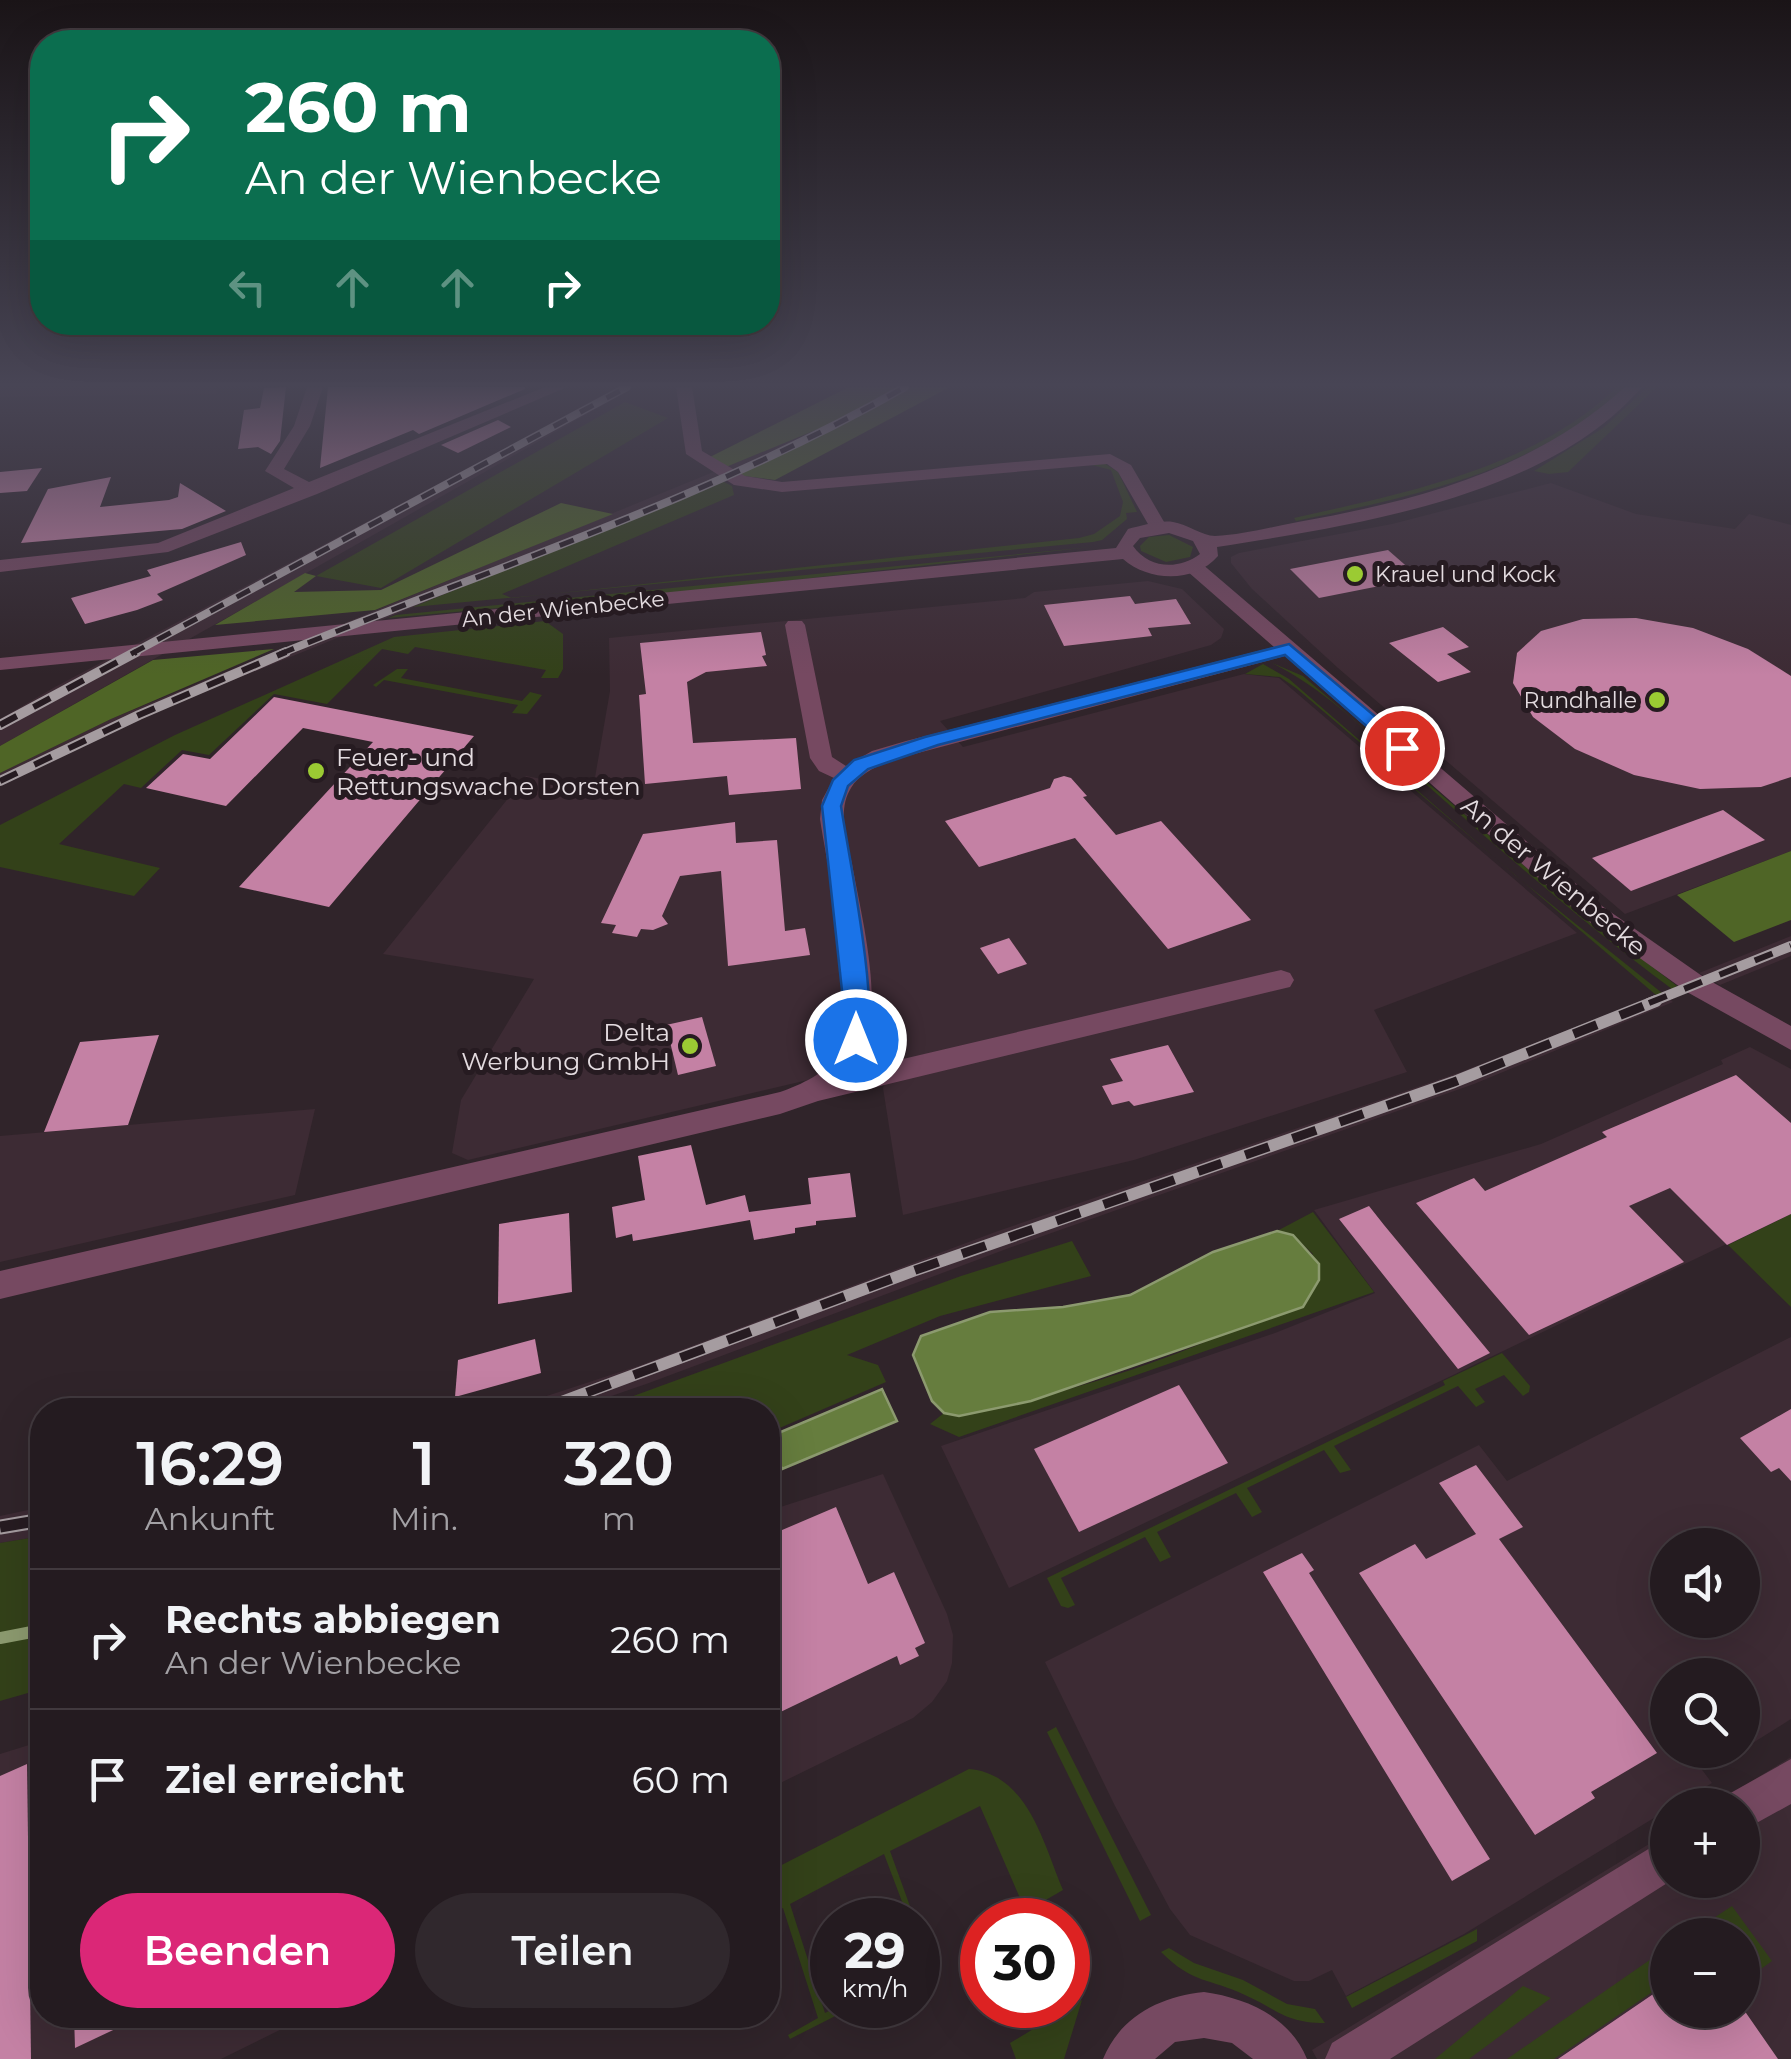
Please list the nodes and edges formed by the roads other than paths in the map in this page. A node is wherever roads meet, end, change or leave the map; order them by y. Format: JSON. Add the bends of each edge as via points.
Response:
{"nodes":[{"id":1,"x":297,"y":483,"type":"edge"},
{"id":2,"x":328,"y":483,"type":"edge"},
{"id":3,"x":752,"y":483,"type":"edge"},
{"id":4,"x":804,"y":483,"type":"edge"},
{"id":5,"x":1133,"y":483,"type":"edge"},
{"id":6,"x":1470,"y":483,"type":"edge"},
{"id":7,"x":311,"y":490,"type":"junction"},
{"id":8,"x":1158,"y":527,"type":"junction"},
{"id":9,"x":1206,"y":542,"type":"junction"},
{"id":10,"x":1127,"y":553,"type":"junction"},
{"id":11,"x":0,"y":566,"type":"edge"},
{"id":12,"x":1194,"y":567,"type":"junction"},
{"id":13,"x":795,"y":625,"type":"dead end"},
{"id":14,"x":1289,"y":650,"type":"junction"},
{"id":15,"x":0,"y":664,"type":"edge"},
{"id":16,"x":847,"y":775,"type":"junction"},
{"id":17,"x":1280,"y":980,"type":"dead end"},
{"id":18,"x":1791,"y":1038,"type":"edge"},
{"id":19,"x":810,"y":1092,"type":"junction"},
{"id":20,"x":0,"y":1285,"type":"edge"},
{"id":21,"x":1791,"y":1780,"type":"edge"},
{"id":22,"x":1760,"y":1799,"type":"edge"},
{"id":23,"x":1650,"y":1869,"type":"edge"},
{"id":24,"x":1126,"y":2059,"type":"edge"},
{"id":25,"x":1284,"y":2059,"type":"edge"},
{"id":26,"x":1348,"y":2059,"type":"edge"}],
"edges":[{"from":1,"to":7,"type":"street"},
{"from":2,"to":7,"type":"street"},
{"from":3,"to":4,"type":"street"},
{"from":5,"to":8,"type":"street"},
{"from":6,"to":9,"type":"street","via":[[1352,517]]},
{"from":7,"to":11,"type":"street","via":[[161,548]]},
{"from":8,"to":9,"type":"street","via":[[1192,532]]},
{"from":8,"to":10,"type":"street","via":[[1134,532],[1124,546]]},
{"from":9,"to":12,"type":"street","via":[[1209,556]]},
{"from":10,"to":12,"type":"street","via":[[1155,568]]},
{"from":10,"to":15,"type":"street","name":"An der Wienbecke"},
{"from":12,"to":14,"type":"street","name":"An der Wienbecke"},
{"from":13,"to":16,"type":"street","via":[[821,758]]},
{"from":14,"to":16,"type":"street","via":[[931,741],[878,756]]},
{"from":14,"to":18,"type":"street","name":"An der Wienbecke","via":[[1608,923],[1696,985]]},
{"from":16,"to":19,"type":"street","via":[[835,794],[832,819],[859,1026],[845,1064]]},
{"from":17,"to":19,"type":"street"},
{"from":19,"to":20,"type":"street"},
{"from":21,"to":22,"type":"street"},
{"from":23,"to":26,"type":"street"},
{"from":24,"to":25,"type":"street","via":[[1161,2022],[1190,2013],[1221,2015],[1252,2028]]}]}
